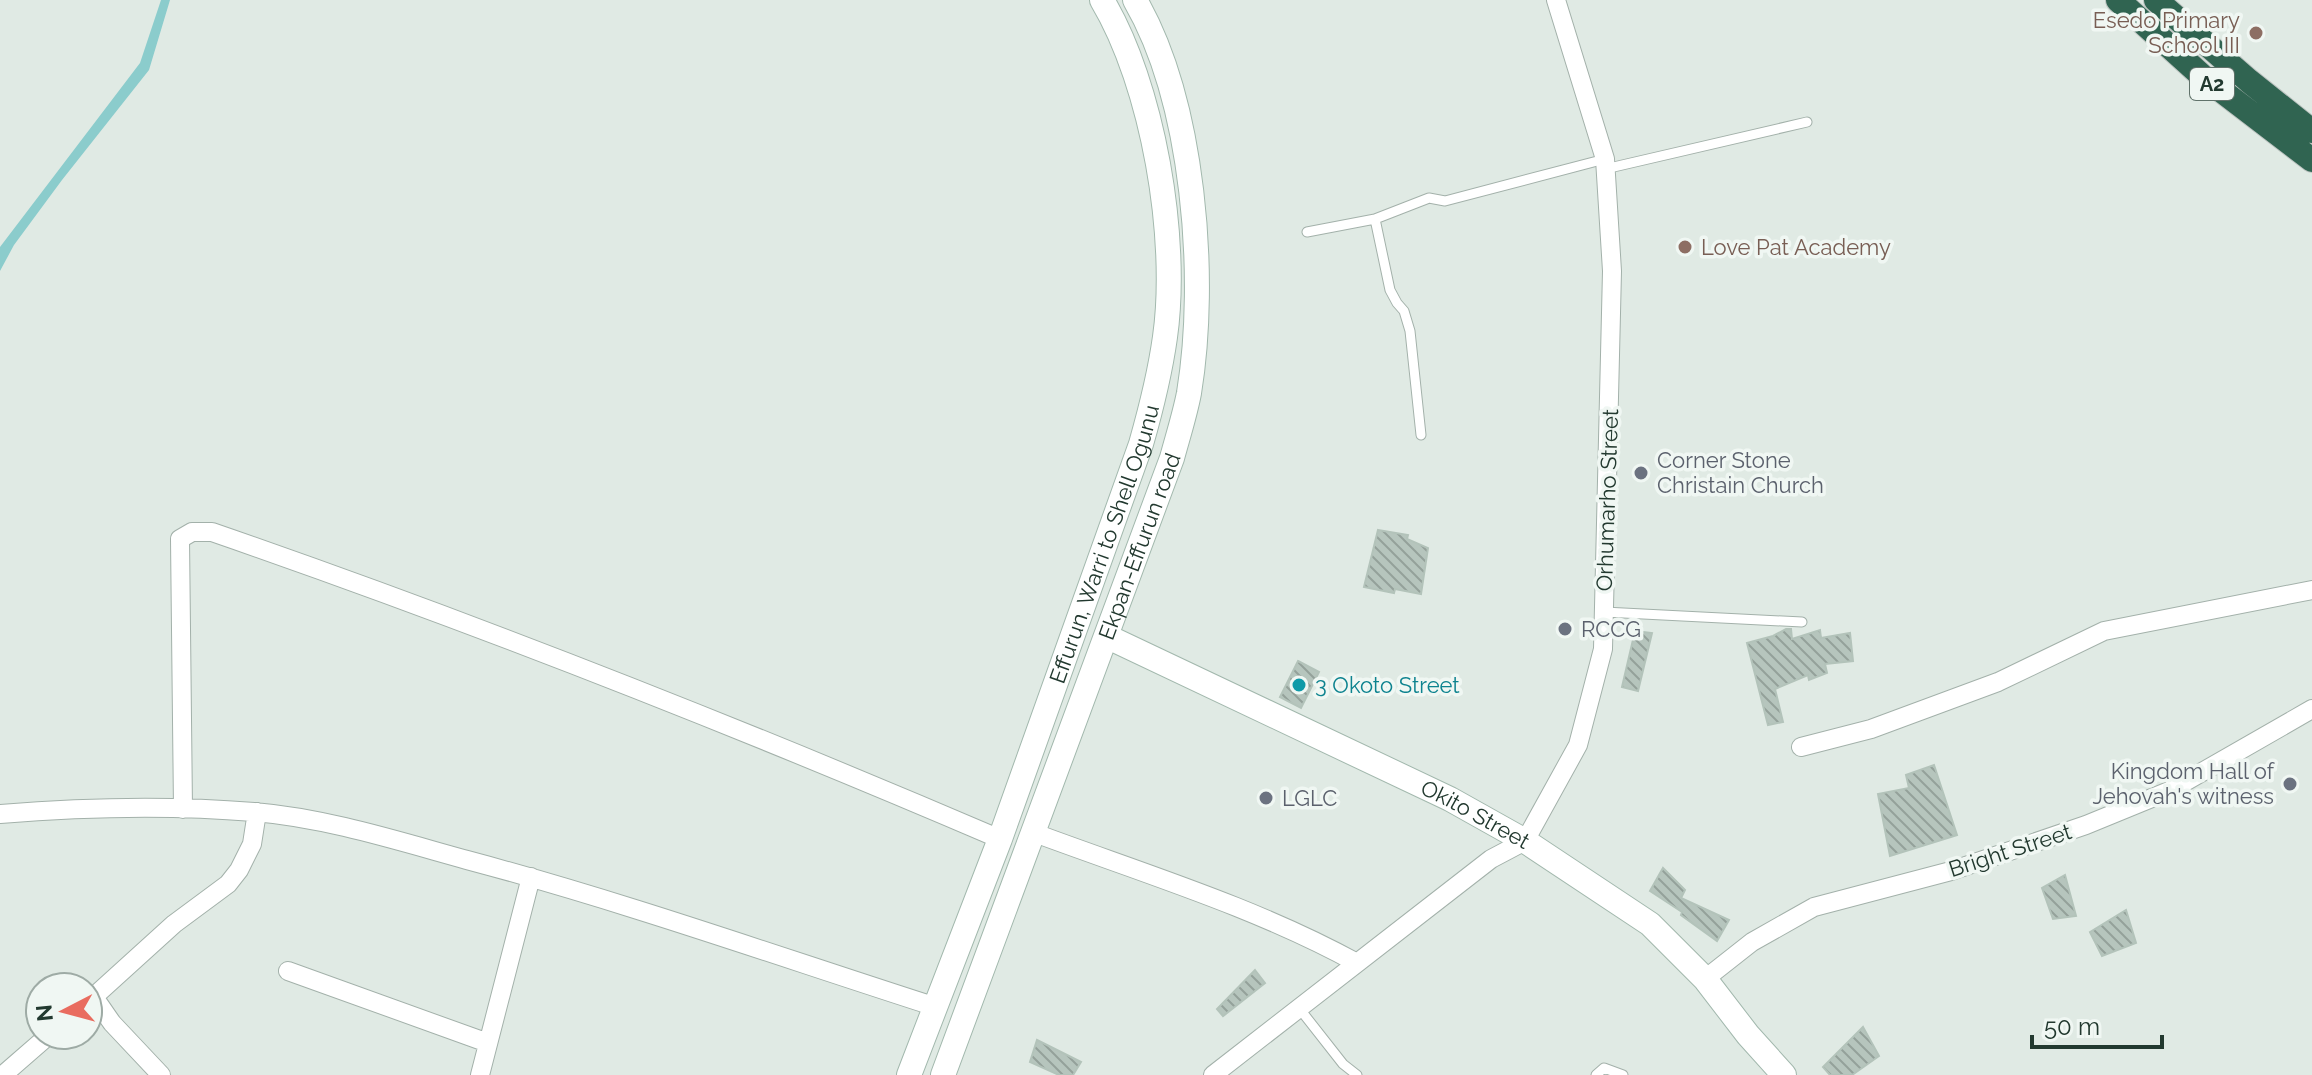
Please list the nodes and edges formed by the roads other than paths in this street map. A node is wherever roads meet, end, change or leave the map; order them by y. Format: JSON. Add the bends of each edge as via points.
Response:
{"nodes":[{"id":1,"x":1102,"y":0,"type":"edge"},
{"id":2,"x":1135,"y":0,"type":"edge"},
{"id":3,"x":1556,"y":0,"type":"edge"},
{"id":4,"x":2118,"y":0,"type":"edge"},
{"id":5,"x":2156,"y":0,"type":"edge"},
{"id":6,"x":1807,"y":122,"type":"dead end"},
{"id":7,"x":2312,"y":131,"type":"edge"},
{"id":8,"x":2312,"y":160,"type":"edge"},
{"id":9,"x":1605,"y":164,"type":"junction"},
{"id":10,"x":1375,"y":219,"type":"junction"},
{"id":11,"x":1307,"y":232,"type":"dead end"},
{"id":12,"x":1421,"y":435,"type":"dead end"},
{"id":13,"x":1141,"y":444,"type":"junction"},
{"id":14,"x":1172,"y":458,"type":"junction"},
{"id":15,"x":2312,"y":590,"type":"edge"},
{"id":16,"x":1604,"y":612,"type":"junction"},
{"id":17,"x":1802,"y":622,"type":"dead end"},
{"id":18,"x":1108,"y":637,"type":"junction"},
{"id":19,"x":2312,"y":709,"type":"edge"},
{"id":20,"x":1801,"y":747,"type":"dead end"},
{"id":21,"x":183,"y":809,"type":"junction"},
{"id":22,"x":257,"y":812,"type":"junction"},
{"id":23,"x":0,"y":814,"type":"edge"},
{"id":24,"x":1032,"y":832,"type":"junction"},
{"id":25,"x":1000,"y":839,"type":"junction"},
{"id":26,"x":1525,"y":841,"type":"junction"},
{"id":27,"x":531,"y":877,"type":"junction"},
{"id":28,"x":1357,"y":963,"type":"junction"},
{"id":29,"x":288,"y":971,"type":"dead end"},
{"id":30,"x":1705,"y":979,"type":"junction"},
{"id":31,"x":104,"y":988,"type":"edge"},
{"id":32,"x":936,"y":1007,"type":"junction"},
{"id":33,"x":1299,"y":1008,"type":"junction"},
{"id":34,"x":104,"y":1014,"type":"edge"},
{"id":35,"x":488,"y":1043,"type":"junction"},
{"id":36,"x":31,"y":1051,"type":"edge"},
{"id":37,"x":1777,"y":1072,"type":"edge"},
{"id":38,"x":3,"y":1075,"type":"edge"},
{"id":39,"x":161,"y":1075,"type":"edge"},
{"id":40,"x":480,"y":1075,"type":"edge"},
{"id":41,"x":909,"y":1075,"type":"edge"},
{"id":42,"x":943,"y":1075,"type":"edge"},
{"id":43,"x":1213,"y":1075,"type":"edge"},
{"id":44,"x":1357,"y":1075,"type":"edge"},
{"id":45,"x":1596,"y":1075,"type":"edge"},
{"id":46,"x":1623,"y":1075,"type":"edge"}],
"edges":[{"from":1,"to":13,"type":"main road","name":"Effurun, Warri to Shell Ogunu","via":[[1134,70],[1159,173],[1165,226],[1166,335]]},
{"from":2,"to":14,"type":"main road","name":"Ekpan-Effurun road","via":[[1175,99],[1194,236],[1196,326],[1188,394]]},
{"from":3,"to":9,"type":"street","name":"Orhumarho Street"},
{"from":4,"to":8,"type":"highway","number":"A2","via":[[2201,75]]},
{"from":5,"to":7,"type":"highway","number":"A2"},
{"from":6,"to":9,"type":"lane"},
{"from":9,"to":10,"type":"lane","via":[[1445,201],[1429,198]]},
{"from":9,"to":16,"type":"street","name":"Orhumarho Street","via":[[1612,271]]},
{"from":10,"to":11,"type":"lane"},
{"from":10,"to":12,"type":"lane","via":[[1390,290],[1410,331]]},
{"from":13,"to":14,"type":"main road"},
{"from":13,"to":25,"type":"main road","name":"Effurun, Warri to Shell Ogunu"},
{"from":14,"to":18,"type":"main road","name":"Ekpan-Effurun road"},
{"from":15,"to":20,"type":"street","via":[[2104,631],[1998,682],[1871,729]]},
{"from":16,"to":17,"type":"lane"},
{"from":16,"to":26,"type":"street","name":"Orhumarho Street","via":[[1603,649],[1578,745]]},
{"from":18,"to":24,"type":"main road","name":"Ekpan-Effurun road"},
{"from":18,"to":26,"type":"main road","name":"Okito Street","via":[[1450,799]]},
{"from":19,"to":30,"type":"street","name":"Bright Street","via":[[2169,791],[2086,825],[1951,871],[1814,907],[1752,942]]},
{"from":21,"to":22,"type":"street"},
{"from":21,"to":23,"type":"street"},
{"from":21,"to":25,"type":"street","via":[[180,539],[192,532],[212,532],[761,737]]},
{"from":22,"to":27,"type":"street","via":[[407,843]]},
{"from":22,"to":31,"type":"street","via":[[252,844],[234,877]]},
{"from":24,"to":28,"type":"street","via":[[1239,907]]},
{"from":24,"to":42,"type":"main road","name":"Ekpan-Effurun road"},
{"from":25,"to":32,"type":"main road","name":"Effurun, Warri to Shell Ogunu"},
{"from":26,"to":28,"type":"street","via":[[1491,859]]},
{"from":26,"to":30,"type":"main road","name":"Okito Street","via":[[1650,924]]},
{"from":27,"to":32,"type":"street"},
{"from":27,"to":35,"type":"street"},
{"from":28,"to":33,"type":"street"},
{"from":29,"to":35,"type":"street"},
{"from":30,"to":37,"type":"main road","name":"Okito Street"},
{"from":32,"to":41,"type":"main road","name":"Effurun, Warri to Shell Ogunu"},
{"from":33,"to":43,"type":"street"},
{"from":33,"to":44,"type":"lane"},
{"from":34,"to":39,"type":"street"},
{"from":35,"to":40,"type":"street"},
{"from":36,"to":38,"type":"street"},
{"from":45,"to":46,"type":"lane","via":[[1604,1068]]}]}
